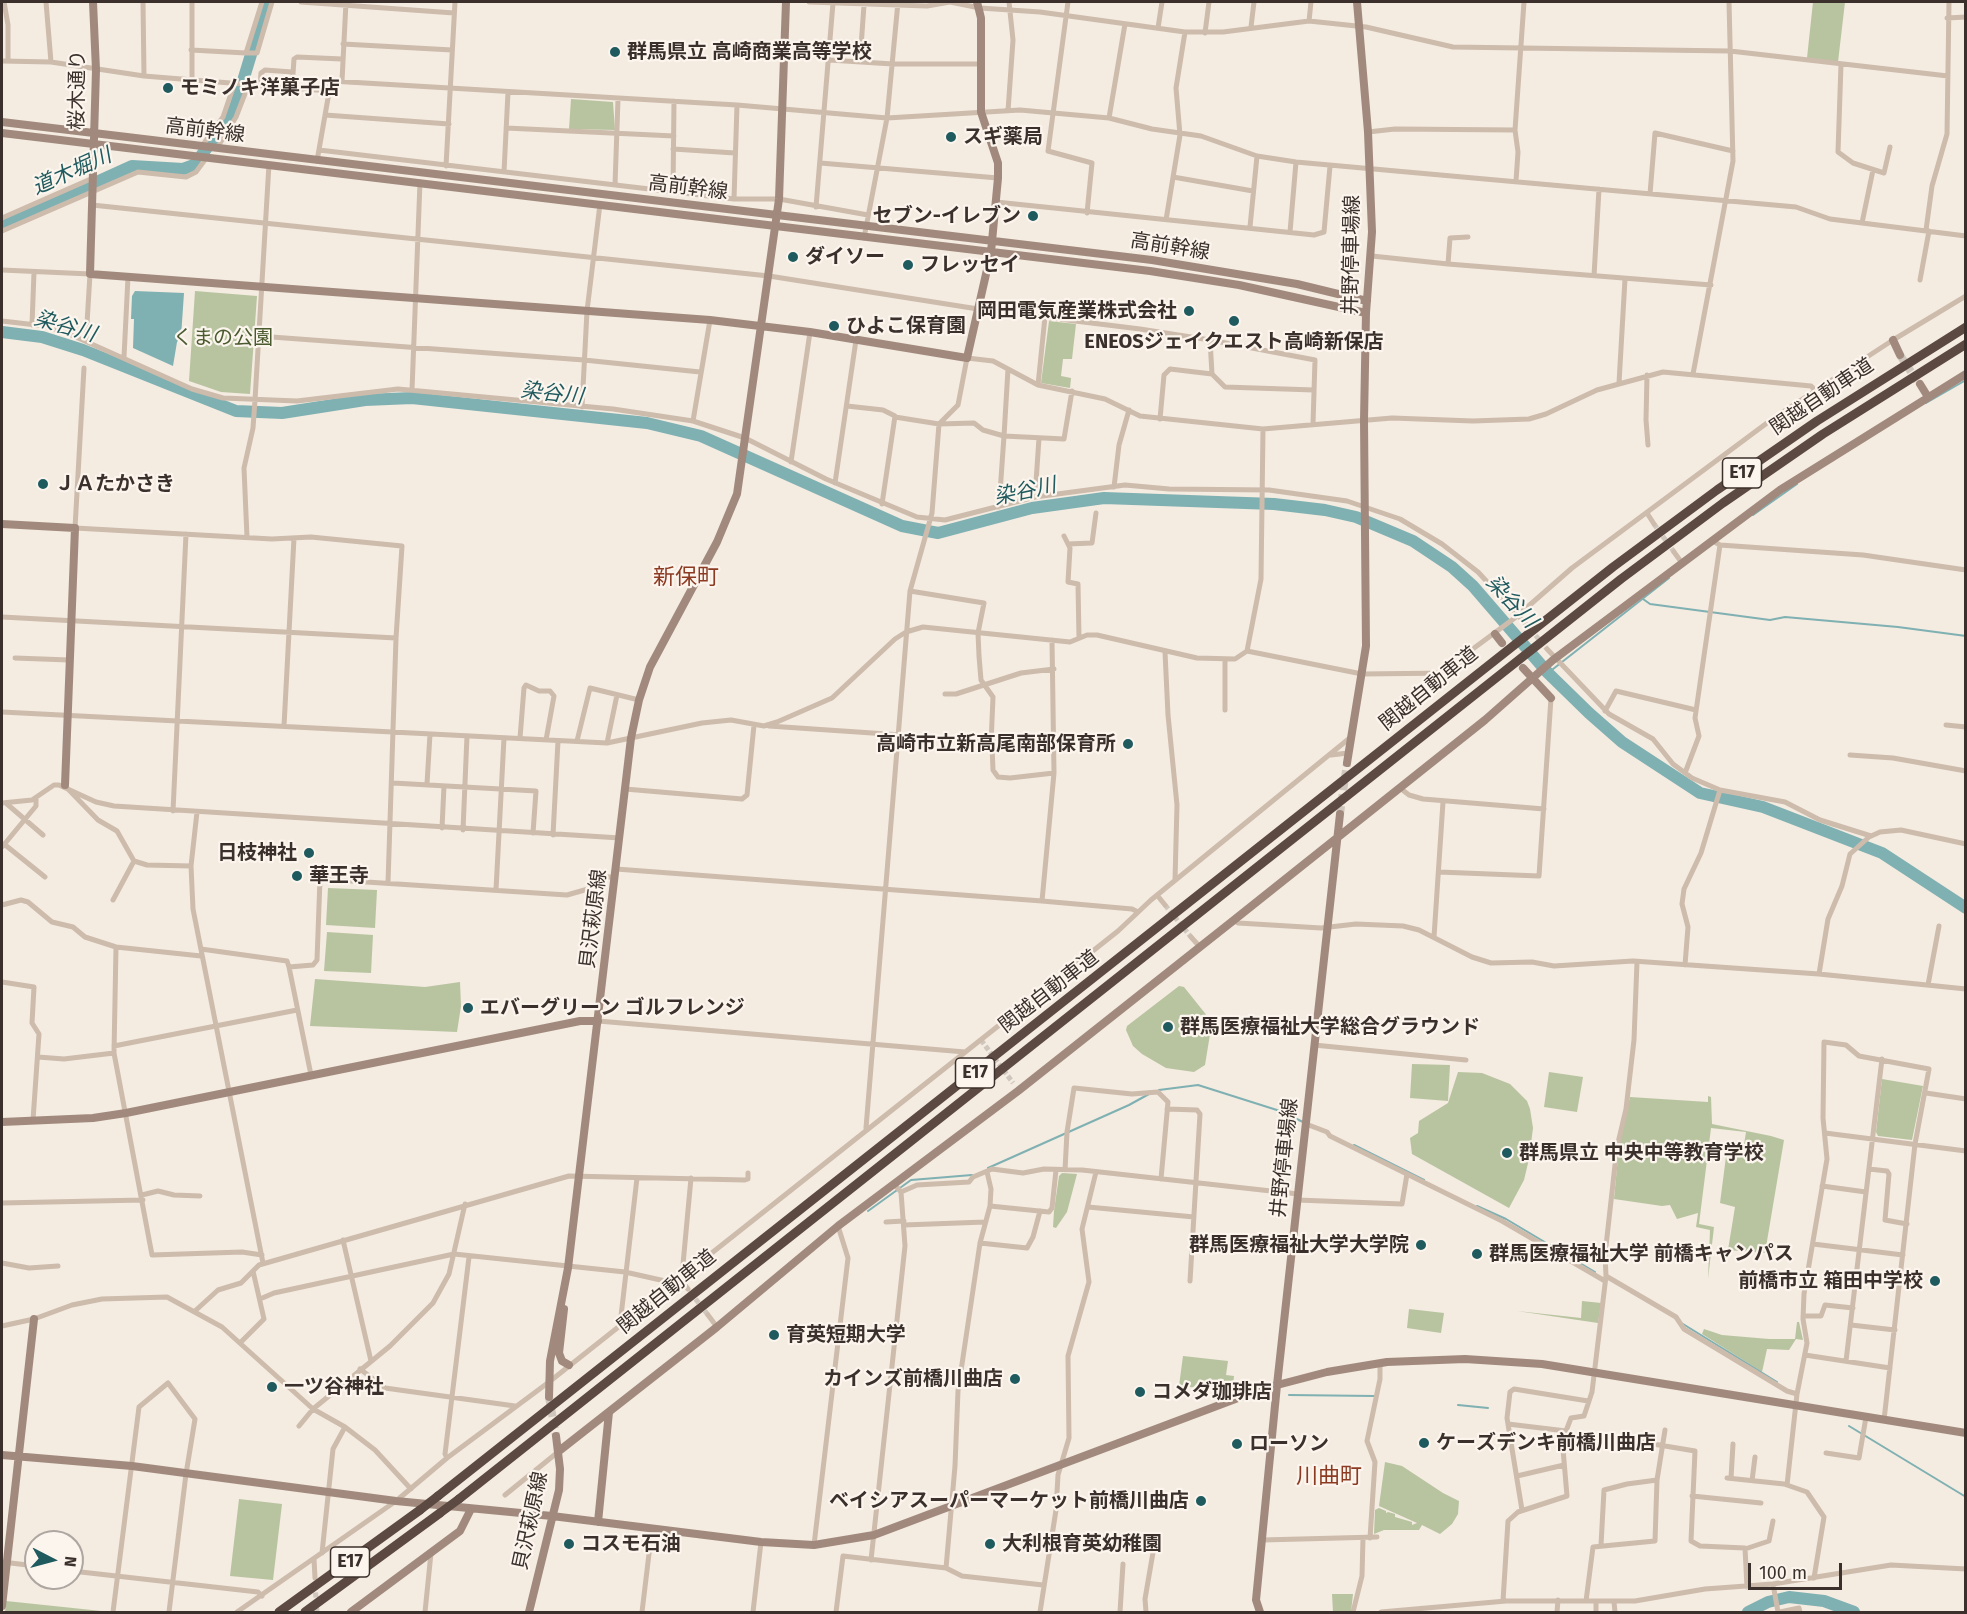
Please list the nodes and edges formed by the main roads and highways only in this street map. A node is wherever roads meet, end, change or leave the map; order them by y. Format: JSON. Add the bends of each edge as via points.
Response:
{"nodes":[{"id":1,"x":1965,"y":327,"type":"edge"},
{"id":2,"x":1965,"y":344,"type":"edge"},
{"id":3,"x":279,"y":1612,"type":"edge"},
{"id":4,"x":305,"y":1612,"type":"edge"}],
"edges":[{"from":1,"to":3,"type":"highway","name":"関越自動車道","number":"E17","bridge":true,"via":[[1817,421],[1527,628],[438,1496]]},
{"from":2,"to":4,"type":"highway","name":"関越自動車道","number":"E17","bridge":true,"via":[[1723,503],[459,1499]]}]}
